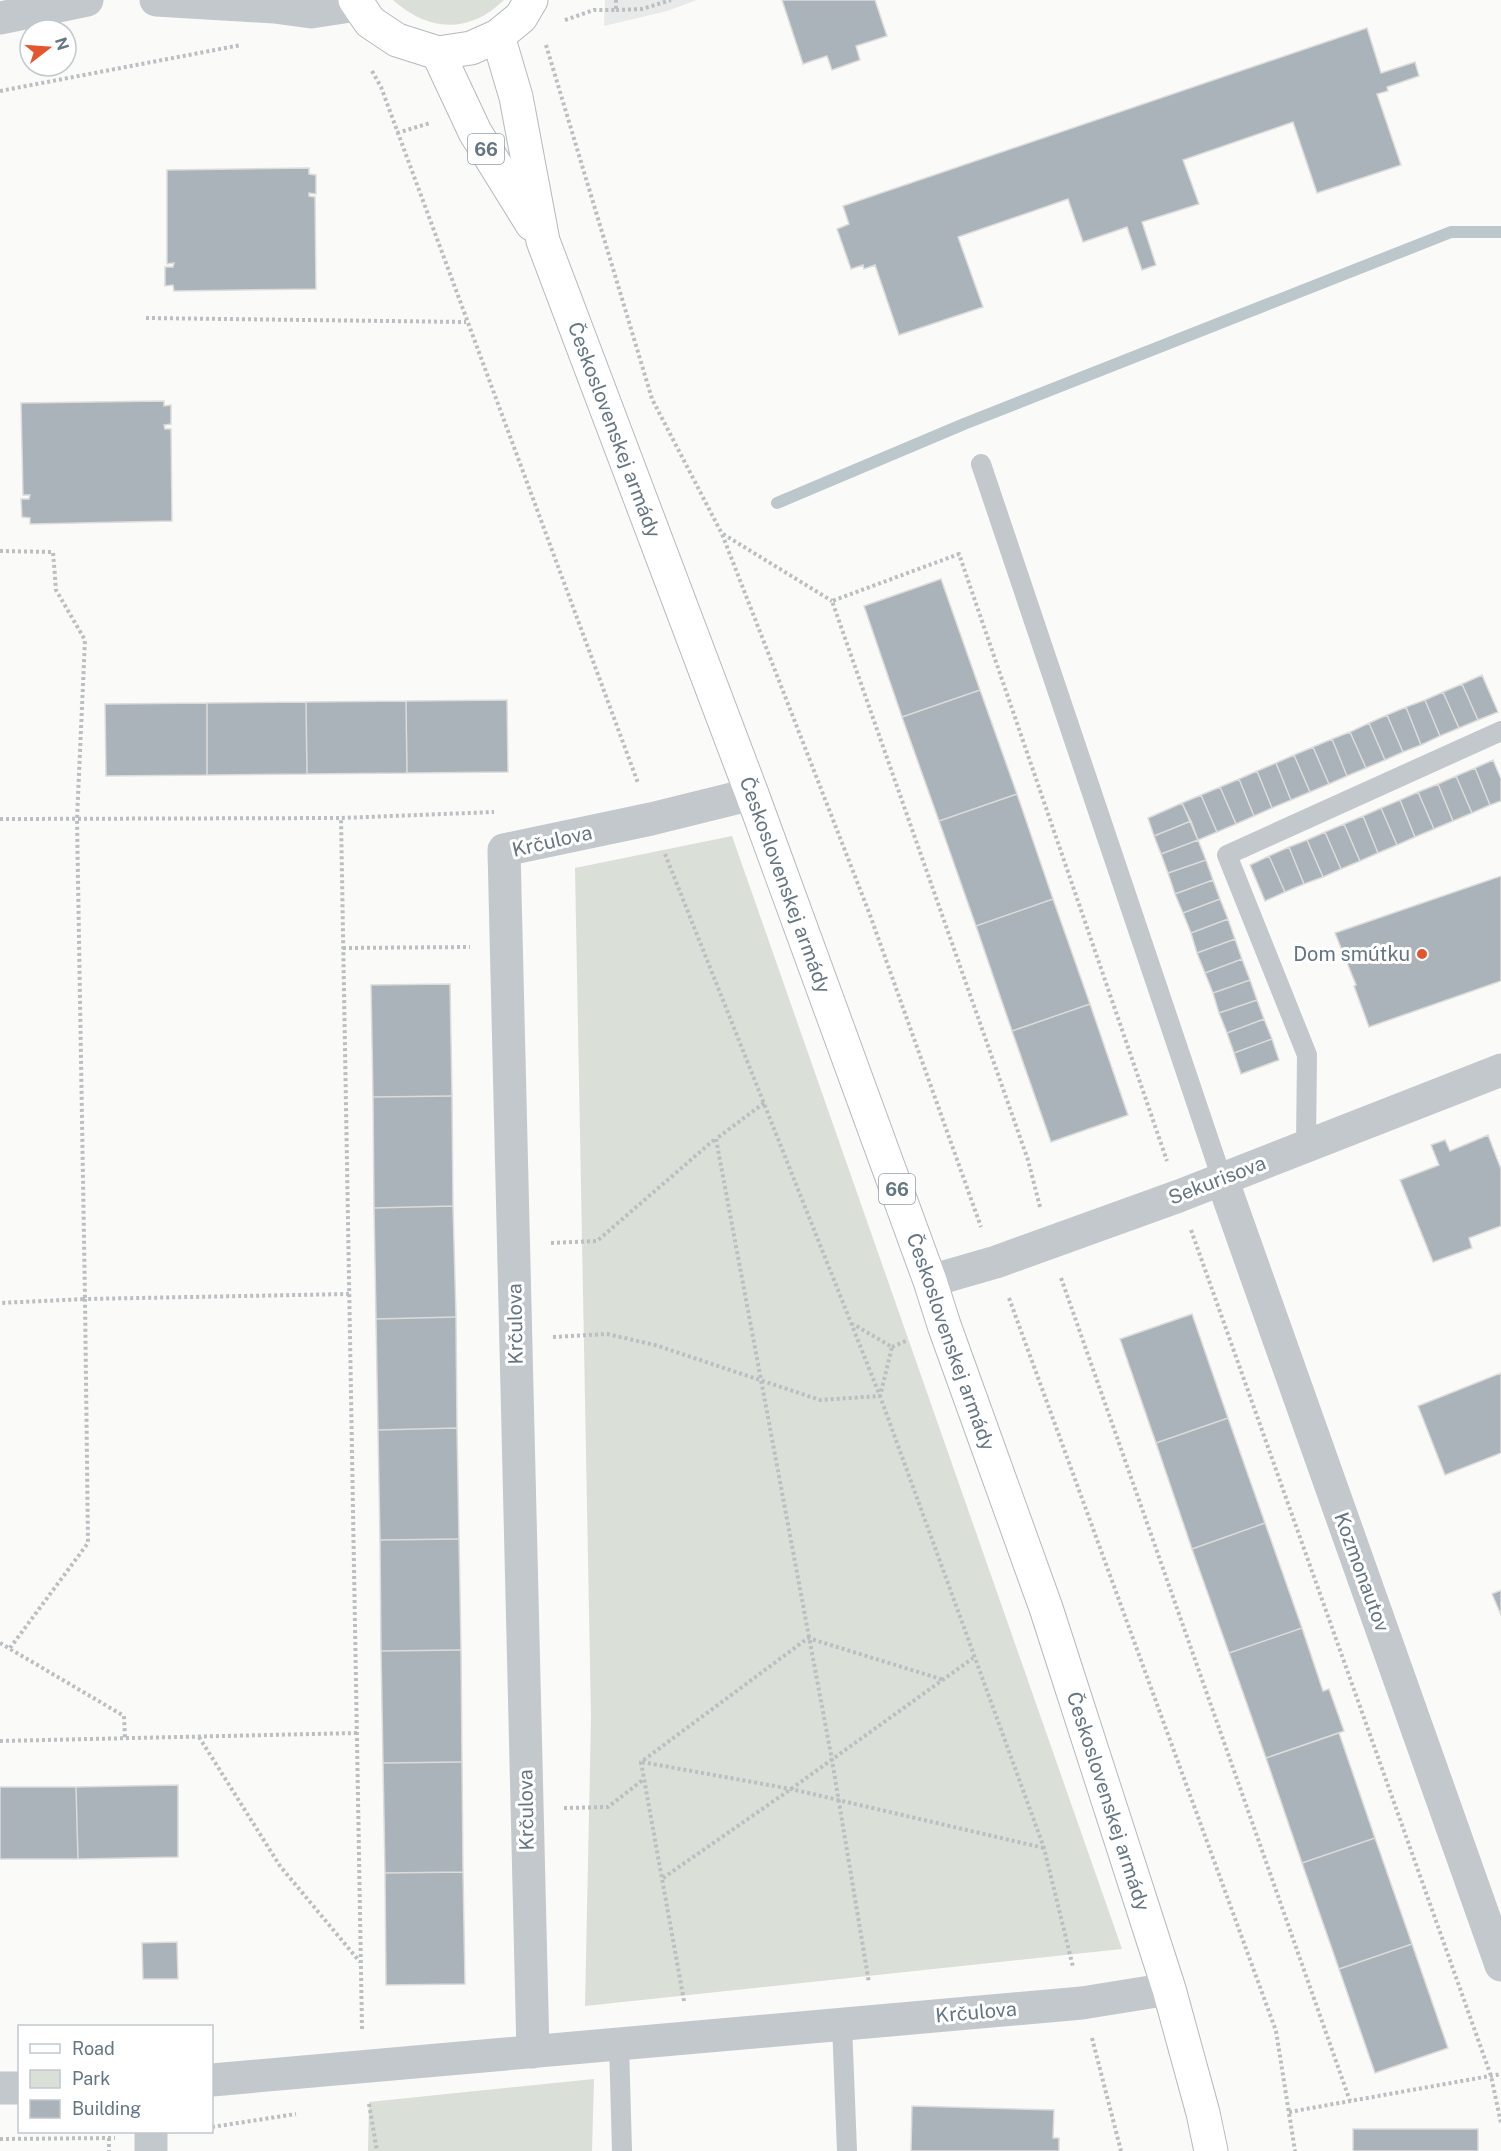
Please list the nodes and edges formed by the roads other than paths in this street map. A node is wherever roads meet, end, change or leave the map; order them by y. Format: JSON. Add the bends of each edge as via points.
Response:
{"nodes":[{"id":1,"x":87,"y":0,"type":"edge"},
{"id":2,"x":156,"y":0,"type":"edge"},
{"id":3,"x":531,"y":0,"type":"edge"},
{"id":4,"x":356,"y":3,"type":"edge"},
{"id":5,"x":0,"y":18,"type":"edge"},
{"id":6,"x":498,"y":36,"type":"junction"},
{"id":7,"x":438,"y":53,"type":"junction"},
{"id":8,"x":543,"y":241,"type":"junction"},
{"id":9,"x":981,"y":464,"type":"dead end"},
{"id":10,"x":1501,"y":731,"type":"edge"},
{"id":11,"x":752,"y":794,"type":"junction"},
{"id":12,"x":1501,"y":1070,"type":"edge"},
{"id":13,"x":1306,"y":1145,"type":"junction"},
{"id":14,"x":1222,"y":1179,"type":"junction"},
{"id":15,"x":930,"y":1281,"type":"junction"},
{"id":16,"x":1501,"y":1965,"type":"edge"},
{"id":17,"x":1169,"y":1989,"type":"junction"},
{"id":18,"x":842,"y":2024,"type":"junction"},
{"id":19,"x":619,"y":2044,"type":"junction"},
{"id":20,"x":533,"y":2052,"type":"junction"},
{"id":21,"x":213,"y":2080,"type":"edge"},
{"id":22,"x":0,"y":2088,"type":"edge"},
{"id":23,"x":18,"y":2088,"type":"edge"},
{"id":24,"x":622,"y":2151,"type":"edge"},
{"id":25,"x":847,"y":2151,"type":"edge"},
{"id":26,"x":1211,"y":2151,"type":"edge"}],
"edges":[{"from":1,"to":5,"type":"street"},
{"from":2,"to":4,"type":"street","via":[[311,12]]},
{"from":3,"to":6,"type":"main road","via":[[521,17]]},
{"from":4,"to":7,"type":"main road","via":[[370,22],[397,40]]},
{"from":6,"to":7,"type":"main road","via":[[471,48]]},
{"from":6,"to":8,"type":"main road","name":"Československej armády","number":"66","via":[[516,97]]},
{"from":7,"to":8,"type":"main road","name":"Československej armády","number":"66","via":[[476,132]]},
{"from":8,"to":11,"type":"main road","name":"Československej armády","number":"66"},
{"from":9,"to":14,"type":"lane"},
{"from":10,"to":13,"type":"lane","via":[[1227,855],[1307,1055]]},
{"from":11,"to":15,"type":"main road","name":"Československej armády","number":"66"},
{"from":11,"to":20,"type":"street","name":"Krčulova","via":[[504,850]]},
{"from":12,"to":13,"type":"street","name":"Sekurisova"},
{"from":13,"to":14,"type":"street","name":"Sekurisova"},
{"from":14,"to":15,"type":"street","name":"Sekurisova","via":[[996,1262]]},
{"from":14,"to":16,"type":"street","name":"Kozmonautov"},
{"from":15,"to":17,"type":"main road","name":"Československej armády","number":"66","via":[[1046,1608]]},
{"from":17,"to":18,"type":"street","name":"Krčulova","via":[[1082,2003]]},
{"from":17,"to":26,"type":"main road","name":"Československej armády","number":"66"},
{"from":18,"to":19,"type":"street","name":"Krčulova"},
{"from":18,"to":25,"type":"lane"},
{"from":19,"to":20,"type":"street","name":"Krčulova"},
{"from":19,"to":24,"type":"lane"},
{"from":20,"to":21,"type":"street","name":"Krčulova"},
{"from":22,"to":23,"type":"street"}]}
